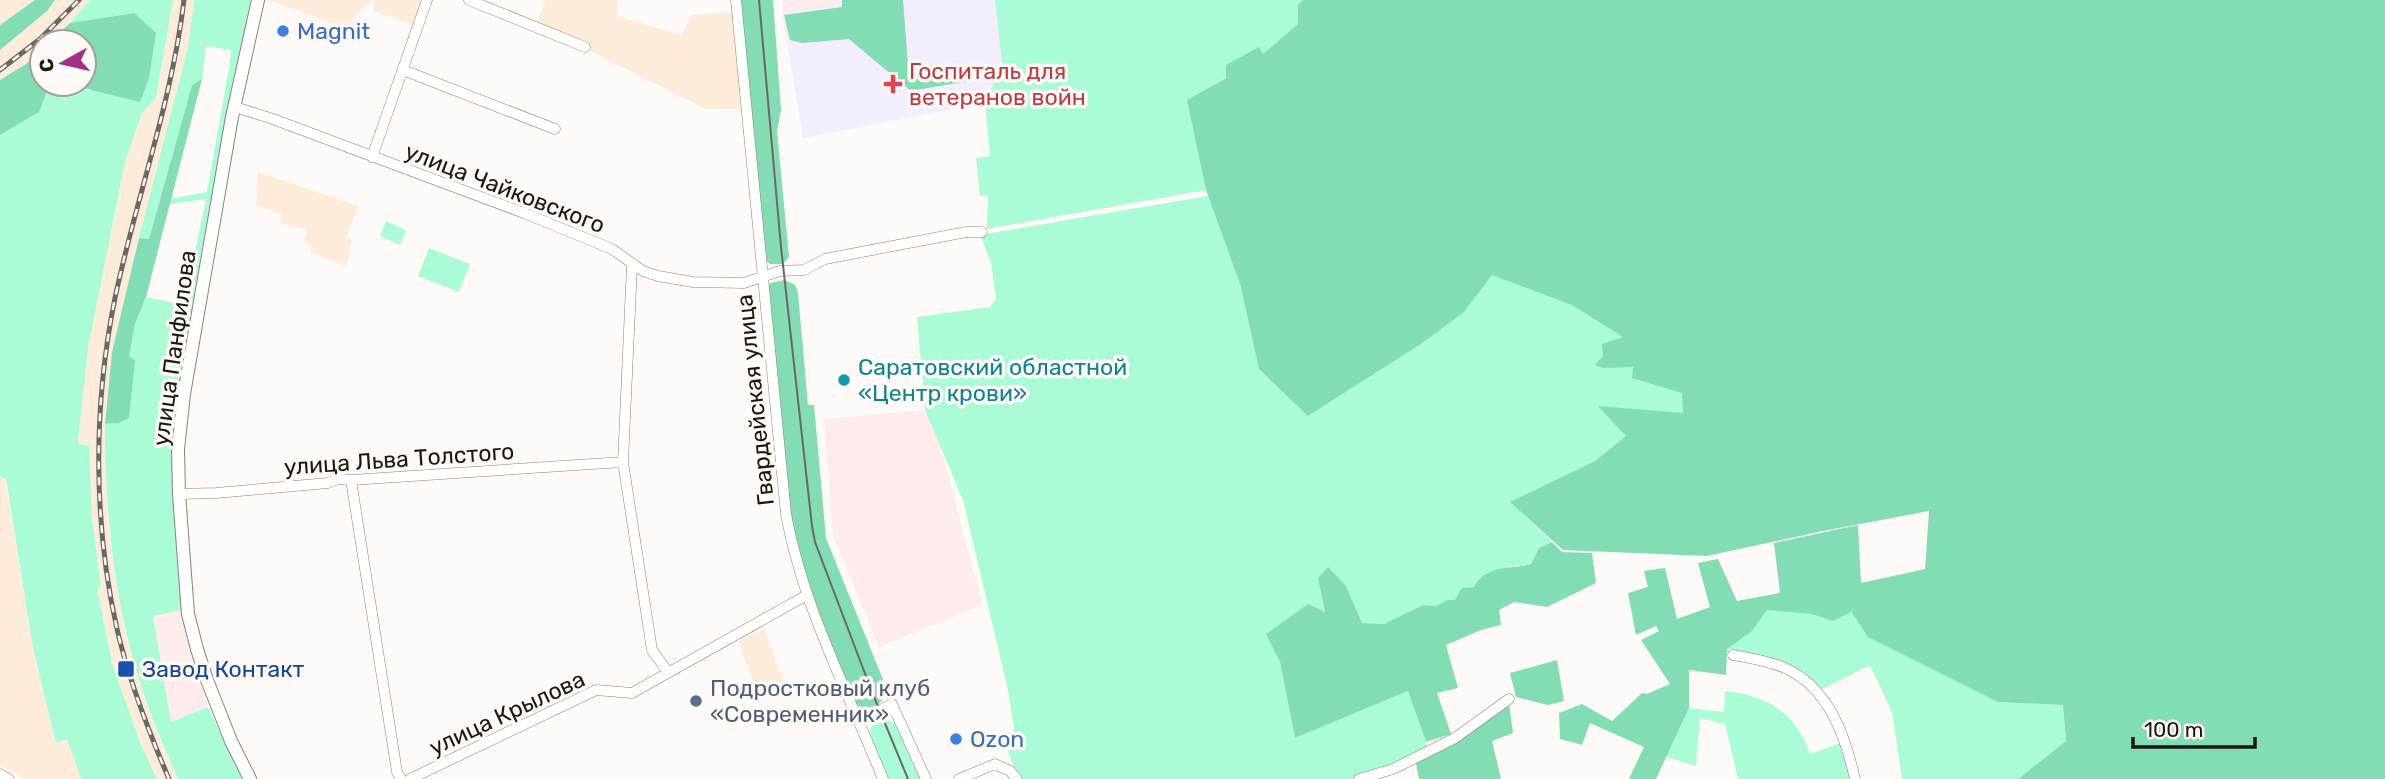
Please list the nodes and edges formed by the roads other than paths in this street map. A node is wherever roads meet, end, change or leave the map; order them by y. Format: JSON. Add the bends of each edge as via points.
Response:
{"nodes":[{"id":1,"x":258,"y":0,"type":"edge"},
{"id":2,"x":428,"y":0,"type":"edge"},
{"id":3,"x":469,"y":0,"type":"edge"},
{"id":4,"x":736,"y":0,"type":"edge"},
{"id":5,"x":585,"y":47,"type":"dead end"},
{"id":6,"x":403,"y":70,"type":"junction"},
{"id":7,"x":235,"y":107,"type":"junction"},
{"id":8,"x":555,"y":129,"type":"dead end"},
{"id":9,"x":372,"y":157,"type":"junction"},
{"id":10,"x":982,"y":232,"type":"dead end"},
{"id":11,"x":632,"y":265,"type":"junction"},
{"id":12,"x":762,"y":277,"type":"junction"},
{"id":13,"x":623,"y":462,"type":"junction"},
{"id":14,"x":351,"y":480,"type":"junction"},
{"id":15,"x":179,"y":494,"type":"junction"},
{"id":16,"x":807,"y":595,"type":"junction"},
{"id":17,"x":1732,"y":654,"type":"dead end"},
{"id":18,"x":668,"y":672,"type":"junction"},
{"id":19,"x":1508,"y":699,"type":"dead end"},
{"id":20,"x":860,"y":721,"type":"junction"},
{"id":21,"x":0,"y":774,"type":"edge"},
{"id":22,"x":9,"y":779,"type":"edge"},
{"id":23,"x":250,"y":779,"type":"edge"},
{"id":24,"x":401,"y":779,"type":"edge"},
{"id":25,"x":410,"y":779,"type":"edge"},
{"id":26,"x":883,"y":779,"type":"edge"},
{"id":27,"x":926,"y":779,"type":"edge"},
{"id":28,"x":959,"y":779,"type":"edge"},
{"id":29,"x":1017,"y":779,"type":"edge"},
{"id":30,"x":1359,"y":779,"type":"edge"},
{"id":31,"x":1855,"y":779,"type":"edge"}],
"edges":[{"from":1,"to":7,"type":"main road","name":"улица Панфилова"},
{"from":2,"to":6,"type":"street"},
{"from":3,"to":5,"type":"street"},
{"from":4,"to":12,"type":"street","name":"Гвардейская улица"},
{"from":6,"to":8,"type":"street"},
{"from":6,"to":9,"type":"street"},
{"from":7,"to":9,"type":"street","name":"улица Чайковского"},
{"from":7,"to":15,"type":"main road","name":"улица Панфилова","via":[[179,424]]},
{"from":9,"to":11,"type":"street","name":"улица Чайковского","via":[[612,249]]},
{"from":10,"to":12,"type":"street","name":"улица Чайковского","via":[[825,259],[804,270]]},
{"from":11,"to":12,"type":"street","name":"улица Чайковского","via":[[658,276],[711,284]]},
{"from":11,"to":13,"type":"street"},
{"from":12,"to":16,"type":"street","name":"Гвардейская улица","via":[[786,514]]},
{"from":13,"to":14,"type":"street","name":"улица Льва Толстого"},
{"from":13,"to":18,"type":"street","via":[[652,650]]},
{"from":14,"to":15,"type":"street","name":"улица Льва Толстого"},
{"from":14,"to":24,"type":"street"},
{"from":15,"to":23,"type":"main road","name":"улица Панфилова","via":[[193,637]]},
{"from":16,"to":18,"type":"street","name":"улица Крылова"},
{"from":16,"to":20,"type":"street","name":"Гвардейская улица"},
{"from":17,"to":31,"type":"street","via":[[1783,667],[1804,678],[1840,727]]},
{"from":18,"to":25,"type":"street","name":"улица Крылова","via":[[632,693],[596,690]]},
{"from":19,"to":30,"type":"street","via":[[1455,738],[1393,769]]},
{"from":20,"to":26,"type":"street","name":"Гвардейская улица"},
{"from":20,"to":27,"type":"street","via":[[892,704]]},
{"from":21,"to":22,"type":"street"},
{"from":28,"to":29,"type":"street","via":[[995,764]]}]}
